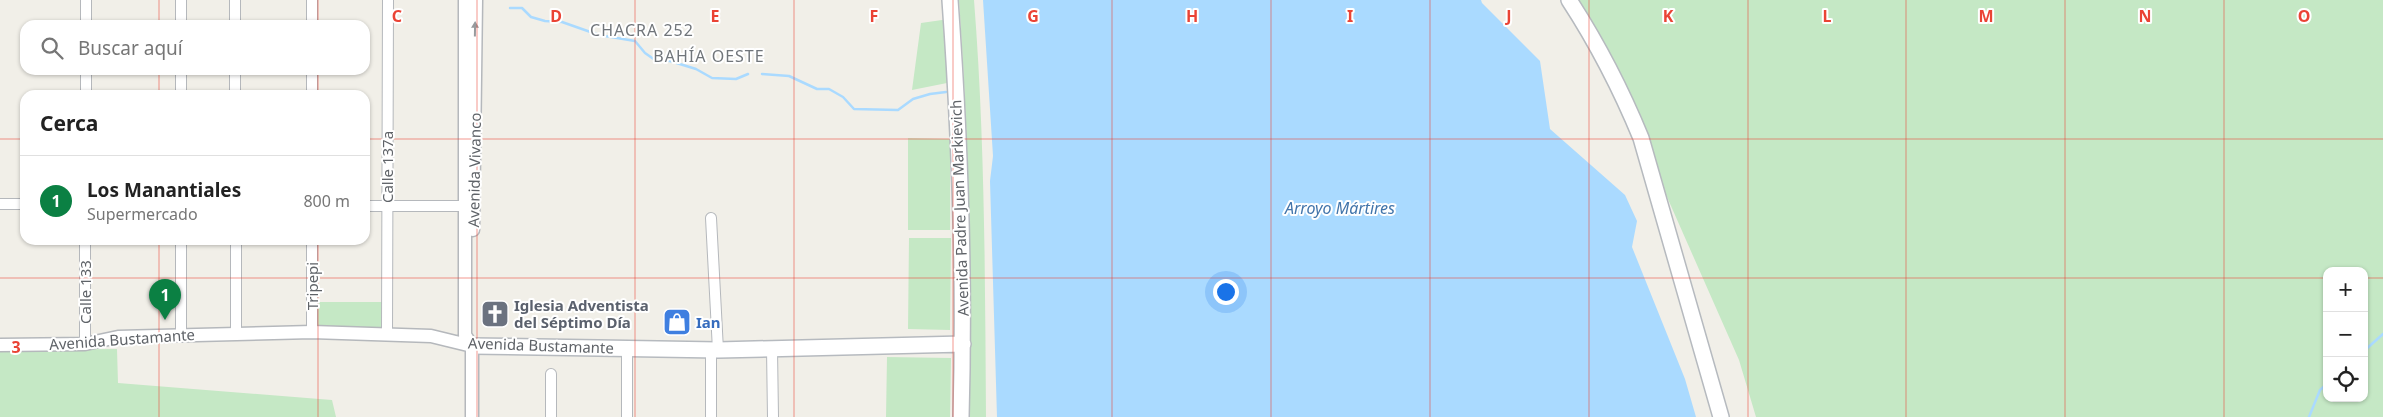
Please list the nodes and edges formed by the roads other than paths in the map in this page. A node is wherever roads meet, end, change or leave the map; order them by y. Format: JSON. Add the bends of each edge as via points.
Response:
{"nodes":[{"id":1,"x":86,"y":0,"type":"edge"},
{"id":2,"x":181,"y":0,"type":"edge"},
{"id":3,"x":235,"y":0,"type":"edge"},
{"id":4,"x":312,"y":0,"type":"edge"},
{"id":5,"x":388,"y":0,"type":"edge"},
{"id":6,"x":465,"y":0,"type":"edge"},
{"id":7,"x":476,"y":0,"type":"edge"},
{"id":8,"x":950,"y":0,"type":"edge"},
{"id":9,"x":1568,"y":0,"type":"edge"},
{"id":10,"x":86,"y":20,"type":"edge"},
{"id":11,"x":181,"y":20,"type":"edge"},
{"id":12,"x":235,"y":20,"type":"edge"},
{"id":13,"x":312,"y":20,"type":"edge"},
{"id":14,"x":86,"y":75,"type":"edge"},
{"id":15,"x":181,"y":75,"type":"edge"},
{"id":16,"x":235,"y":75,"type":"edge"},
{"id":17,"x":312,"y":75,"type":"edge"},
{"id":18,"x":86,"y":90,"type":"edge"},
{"id":19,"x":181,"y":90,"type":"edge"},
{"id":20,"x":235,"y":90,"type":"edge"},
{"id":21,"x":312,"y":90,"type":"edge"},
{"id":22,"x":0,"y":204,"type":"edge"},
{"id":23,"x":20,"y":204,"type":"edge"},
{"id":24,"x":370,"y":206,"type":"edge"},
{"id":25,"x":387,"y":206,"type":"junction"},
{"id":26,"x":464,"y":206,"type":"junction"},
{"id":27,"x":711,"y":218,"type":"dead end"},
{"id":28,"x":85,"y":245,"type":"edge"},
{"id":29,"x":181,"y":245,"type":"edge"},
{"id":30,"x":236,"y":245,"type":"edge"},
{"id":31,"x":312,"y":245,"type":"edge"},
{"id":32,"x":312,"y":332,"type":"junction"},
{"id":33,"x":236,"y":333,"type":"junction"},
{"id":34,"x":387,"y":334,"type":"junction"},
{"id":35,"x":181,"y":335,"type":"junction"},
{"id":36,"x":470,"y":342,"type":"junction"},
{"id":37,"x":85,"y":344,"type":"junction"},
{"id":38,"x":963,"y":344,"type":"junction"},
{"id":39,"x":0,"y":345,"type":"edge"},
{"id":40,"x":627,"y":348,"type":"junction"},
{"id":41,"x":772,"y":348,"type":"junction"},
{"id":42,"x":715,"y":350,"type":"junction"},
{"id":43,"x":551,"y":374,"type":"dead end"},
{"id":44,"x":472,"y":417,"type":"edge"},
{"id":45,"x":551,"y":417,"type":"edge"},
{"id":46,"x":627,"y":417,"type":"edge"},
{"id":47,"x":711,"y":417,"type":"edge"},
{"id":48,"x":773,"y":417,"type":"edge"},
{"id":49,"x":961,"y":417,"type":"edge"},
{"id":50,"x":1721,"y":417,"type":"edge"}],
"edges":[{"from":1,"to":10,"type":"street"},
{"from":2,"to":11,"type":"street"},
{"from":3,"to":12,"type":"street"},
{"from":4,"to":13,"type":"street"},
{"from":5,"to":25,"type":"street","name":"Calle 137a"},
{"from":6,"to":26,"type":"street","name":"Avenida Vivanco"},
{"from":36,"to":7,"type":"street","name":"Avenida Vivanco","one_way":true},
{"from":8,"to":38,"type":"main road","name":"Avenida Padre Juan Markievich","via":[[961,196]]},
{"from":9,"to":50,"type":"main road","via":[[1599,47],[1641,138]]},
{"from":14,"to":18,"type":"street"},
{"from":15,"to":19,"type":"street"},
{"from":16,"to":20,"type":"street"},
{"from":17,"to":21,"type":"street"},
{"from":22,"to":23,"type":"street"},
{"from":24,"to":25,"type":"street"},
{"from":25,"to":26,"type":"street"},
{"from":25,"to":34,"type":"street","name":"Calle 137a"},
{"from":26,"to":36,"type":"street","name":"Avenida Vivanco","via":[[465,335]]},
{"from":27,"to":42,"type":"street"},
{"from":28,"to":37,"type":"street","name":"Calle 133"},
{"from":29,"to":35,"type":"street"},
{"from":30,"to":33,"type":"street"},
{"from":31,"to":32,"type":"street","name":"Tripepi"},
{"from":32,"to":33,"type":"street","name":"Avenida Bustamante"},
{"from":32,"to":34,"type":"street","name":"Avenida Bustamante"},
{"from":33,"to":35,"type":"street","name":"Avenida Bustamante"},
{"from":34,"to":36,"type":"street","name":"Avenida Bustamante"},
{"from":35,"to":37,"type":"street","name":"Avenida Bustamante","via":[[118,337]]},
{"from":36,"to":40,"type":"main road","name":"Avenida Bustamante"},
{"from":36,"to":44,"type":"street","name":"Avenida Vivanco"},
{"from":37,"to":39,"type":"street","name":"Avenida Bustamante"},
{"from":38,"to":41,"type":"main road","name":"Avenida Bustamante"},
{"from":38,"to":49,"type":"main road","name":"Avenida Padre Juan Markievich"},
{"from":40,"to":42,"type":"main road","name":"Avenida Bustamante"},
{"from":40,"to":46,"type":"street"},
{"from":41,"to":42,"type":"main road","name":"Avenida Bustamante"},
{"from":41,"to":48,"type":"street"},
{"from":42,"to":47,"type":"street"},
{"from":43,"to":45,"type":"street"}]}
